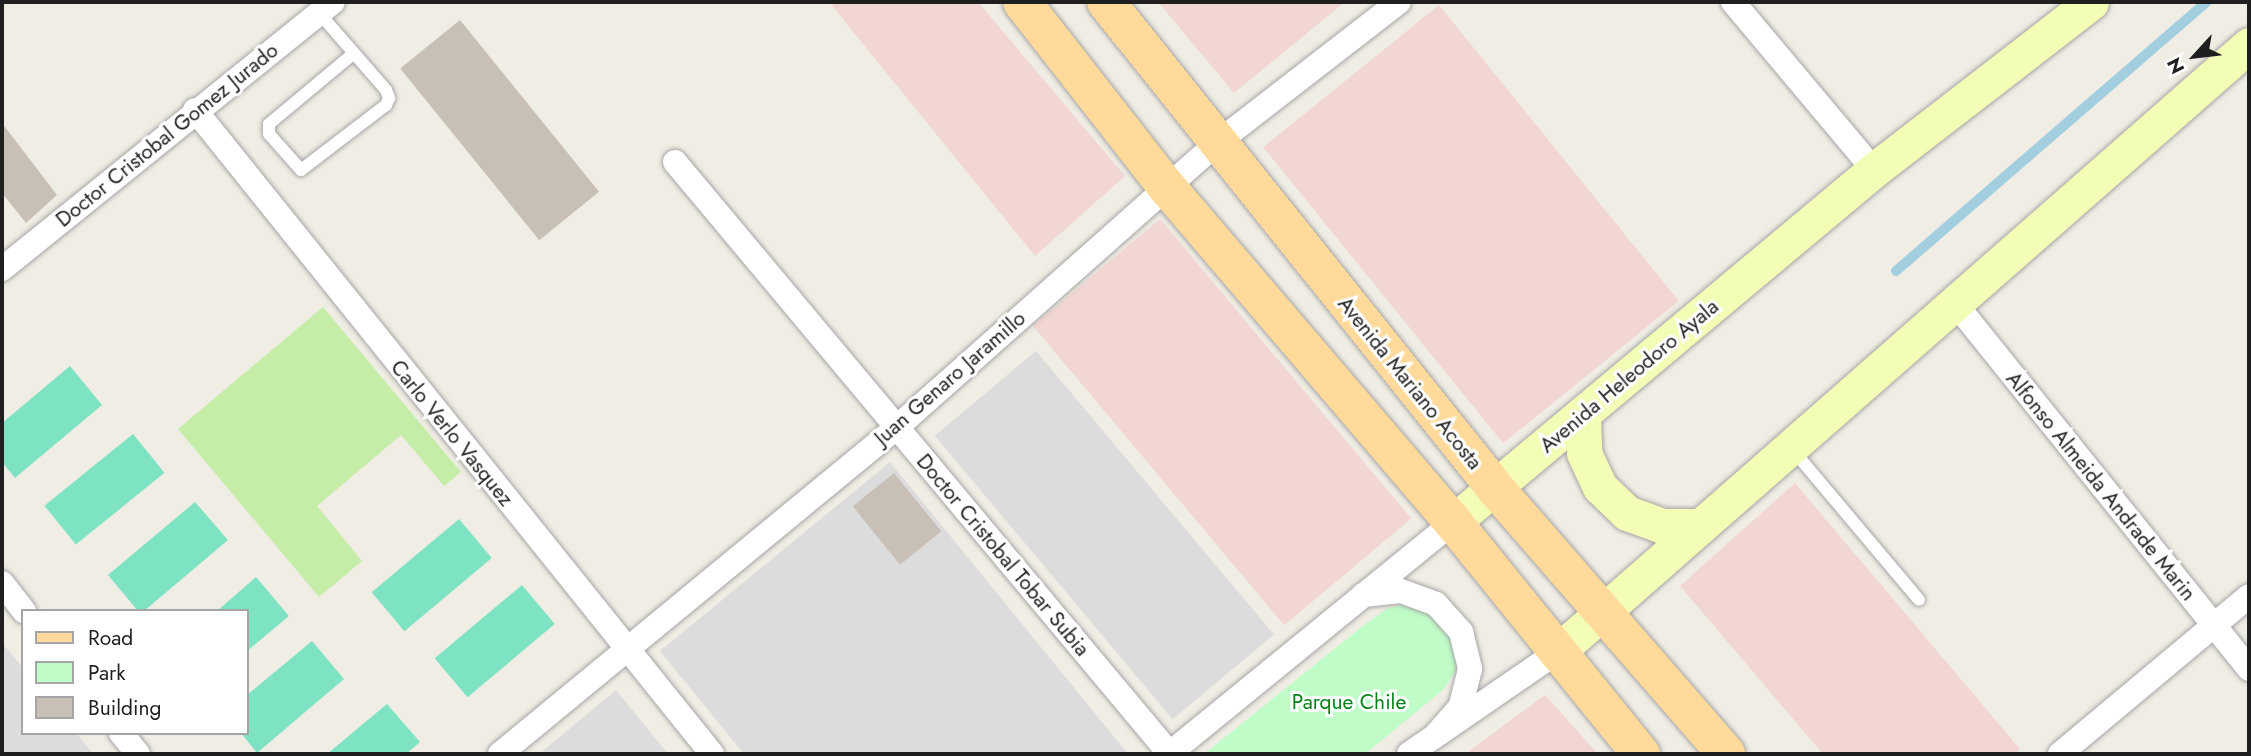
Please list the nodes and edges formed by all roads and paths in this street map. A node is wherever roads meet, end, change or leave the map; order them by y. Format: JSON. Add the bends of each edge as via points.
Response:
{"nodes":[{"id":1,"x":1022,"y":2,"type":"edge"},
{"id":2,"x":1106,"y":2,"type":"edge"},
{"id":3,"x":1399,"y":2,"type":"edge"},
{"id":4,"x":1733,"y":2,"type":"edge"},
{"id":5,"x":2091,"y":2,"type":"edge"},
{"id":6,"x":326,"y":8,"type":"edge"},
{"id":7,"x":2249,"y":45,"type":"edge"},
{"id":8,"x":353,"y":54,"type":"junction"},
{"id":9,"x":195,"y":110,"type":"junction"},
{"id":10,"x":1217,"y":143,"type":"junction"},
{"id":11,"x":675,"y":162,"type":"dead end"},
{"id":12,"x":1874,"y":170,"type":"junction"},
{"id":13,"x":1166,"y":186,"type":"junction"},
{"id":14,"x":2,"y":269,"type":"edge"},
{"id":15,"x":1954,"y":302,"type":"junction"},
{"id":16,"x":1583,"y":415,"type":"junction"},
{"id":17,"x":896,"y":428,"type":"junction"},
{"id":18,"x":1789,"y":447,"type":"junction"},
{"id":19,"x":1496,"y":489,"type":"junction"},
{"id":20,"x":1453,"y":522,"type":"junction"},
{"id":21,"x":1700,"y":526,"type":"junction"},
{"id":22,"x":2,"y":583,"type":"edge"},
{"id":23,"x":1363,"y":595,"type":"junction"},
{"id":24,"x":2249,"y":596,"type":"edge"},
{"id":25,"x":1919,"y":600,"type":"dead end"},
{"id":26,"x":22,"y":609,"type":"edge"},
{"id":27,"x":1603,"y":612,"type":"junction"},
{"id":28,"x":2213,"y":626,"type":"junction"},
{"id":29,"x":626,"y":651,"type":"junction"},
{"id":30,"x":1556,"y":653,"type":"junction"},
{"id":31,"x":2249,"y":669,"type":"edge"},
{"id":32,"x":1437,"y":734,"type":"junction"},
{"id":33,"x":123,"y":735,"type":"edge"},
{"id":34,"x":138,"y":754,"type":"edge"},
{"id":35,"x":500,"y":754,"type":"edge"},
{"id":36,"x":712,"y":754,"type":"edge"},
{"id":37,"x":1170,"y":754,"type":"edge"},
{"id":38,"x":1409,"y":754,"type":"edge"},
{"id":39,"x":1641,"y":754,"type":"edge"},
{"id":40,"x":1726,"y":754,"type":"edge"},
{"id":41,"x":2060,"y":754,"type":"edge"}],
"edges":[{"from":1,"to":13,"type":"main road"},
{"from":2,"to":10,"type":"main road","name":"Avenida Mariano Acosta"},
{"from":3,"to":10,"type":"street","name":"Juan Genaro Jaramillo"},
{"from":4,"to":12,"type":"street"},
{"from":5,"to":12,"type":"main road","name":"Avenida Heleodoro Ayala"},
{"from":6,"to":8,"type":"lane"},
{"from":6,"to":9,"type":"street","name":"Doctor Cristobal Gomez Jurado"},
{"from":7,"to":15,"type":"main road"},
{"from":8,"to":8,"type":"lane","via":[[386,90],[386,105],[301,170],[269,134],[269,124]]},
{"from":9,"to":14,"type":"street","name":"Doctor Cristobal Gomez Jurado"},
{"from":9,"to":29,"type":"street","name":"Carlo Verlo Vasquez"},
{"from":10,"to":13,"type":"street","name":"Juan Genaro Jaramillo"},
{"from":10,"to":19,"type":"main road","name":"Avenida Mariano Acosta"},
{"from":11,"to":17,"type":"street","name":"Doctor Cristobal Tobar Subia"},
{"from":12,"to":16,"type":"main road","name":"Avenida Heleodoro Ayala"},
{"from":13,"to":17,"type":"street","name":"Juan Genaro Jaramillo"},
{"from":13,"to":20,"type":"main road"},
{"from":15,"to":18,"type":"main road"},
{"from":15,"to":28,"type":"street","name":"Alfonso Almeida Andrade Marin"},
{"from":16,"to":19,"type":"main road","name":"Avenida Heleodoro Ayala"},
{"from":16,"to":21,"type":"main road","via":[[1584,453],[1600,487],[1628,513],[1662,526]]},
{"from":17,"to":29,"type":"street","name":"Juan Genaro Jaramillo"},
{"from":17,"to":37,"type":"street","name":"Doctor Cristobal Tobar Subia"},
{"from":18,"to":21,"type":"main road"},
{"from":18,"to":25,"type":"lane"},
{"from":19,"to":20,"type":"main road","name":"Avenida Heleodoro Ayala"},
{"from":19,"to":27,"type":"main road","name":"Avenida Mariano Acosta"},
{"from":20,"to":23,"type":"street","name":"Avenida Heleodoro Ayala"},
{"from":20,"to":30,"type":"main road"},
{"from":21,"to":27,"type":"main road"},
{"from":22,"to":26,"type":"street"},
{"from":23,"to":32,"type":"street","via":[[1401,591],[1436,604],[1461,632],[1470,669],[1461,706]]},
{"from":23,"to":37,"type":"street","name":"Avenida Heleodoro Ayala"},
{"from":24,"to":28,"type":"street"},
{"from":27,"to":30,"type":"main road"},
{"from":27,"to":40,"type":"main road","name":"Avenida Mariano Acosta"},
{"from":28,"to":31,"type":"street","name":"Alfonso Almeida Andrade Marin"},
{"from":28,"to":41,"type":"street"},
{"from":29,"to":35,"type":"street","name":"Juan Genaro Jaramillo"},
{"from":29,"to":36,"type":"street","name":"Carlo Verlo Vasquez"},
{"from":30,"to":32,"type":"street"},
{"from":30,"to":39,"type":"main road"},
{"from":32,"to":38,"type":"street"},
{"from":33,"to":34,"type":"street"}]}
